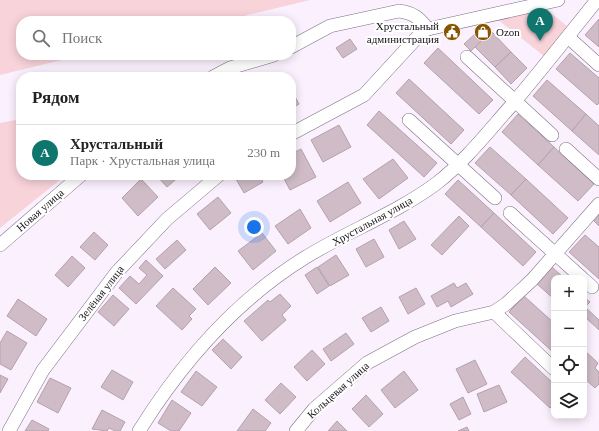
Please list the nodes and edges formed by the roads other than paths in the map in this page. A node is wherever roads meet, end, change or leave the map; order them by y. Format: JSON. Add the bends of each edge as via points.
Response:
{"nodes":[{"id":1,"x":558,"y":0,"type":"edge"},
{"id":2,"x":597,"y":0,"type":"edge"},
{"id":3,"x":428,"y":29,"type":"junction"},
{"id":4,"x":568,"y":37,"type":"junction"},
{"id":5,"x":296,"y":44,"type":"edge"},
{"id":6,"x":467,"y":57,"type":"dead end"},
{"id":7,"x":257,"y":60,"type":"edge"},
{"id":8,"x":599,"y":65,"type":"edge"},
{"id":9,"x":222,"y":72,"type":"edge"},
{"id":10,"x":514,"y":102,"type":"junction"},
{"id":11,"x":409,"y":120,"type":"dead end"},
{"id":12,"x":296,"y":131,"type":"edge"},
{"id":13,"x":552,"y":135,"type":"dead end"},
{"id":14,"x":566,"y":149,"type":"dead end"},
{"id":15,"x":458,"y":164,"type":"junction"},
{"id":16,"x":599,"y":179,"type":"edge"},
{"id":17,"x":75,"y":180,"type":"edge"},
{"id":18,"x":213,"y":180,"type":"edge"},
{"id":19,"x":495,"y":198,"type":"dead end"},
{"id":20,"x":599,"y":204,"type":"edge"},
{"id":21,"x":510,"y":213,"type":"dead end"},
{"id":22,"x":0,"y":245,"type":"edge"},
{"id":23,"x":556,"y":254,"type":"junction"},
{"id":24,"x":578,"y":275,"type":"edge"},
{"id":25,"x":494,"y":312,"type":"junction"},
{"id":26,"x":551,"y":366,"type":"edge"},
{"id":27,"x":9,"y":431,"type":"edge"},
{"id":28,"x":139,"y":431,"type":"edge"},
{"id":29,"x":296,"y":431,"type":"edge"}],
"edges":[{"from":1,"to":3,"type":"street"},
{"from":2,"to":4,"type":"street","name":"Хрустальная улица"},
{"from":3,"to":5,"type":"street","via":[[418,16],[399,11],[330,26]]},
{"from":3,"to":12,"type":"street","via":[[423,31],[364,95]]},
{"from":4,"to":8,"type":"street"},
{"from":4,"to":10,"type":"street","name":"Хрустальная улица"},
{"from":6,"to":10,"type":"street"},
{"from":7,"to":9,"type":"street"},
{"from":10,"to":13,"type":"street"},
{"from":10,"to":15,"type":"street","name":"Хрустальная улица"},
{"from":11,"to":15,"type":"street"},
{"from":14,"to":16,"type":"street"},
{"from":15,"to":19,"type":"street"},
{"from":15,"to":28,"type":"street","name":"Хрустальная улица","via":[[422,194],[306,257],[268,284],[224,321],[191,356]]},
{"from":17,"to":22,"type":"street","name":"Новая улица"},
{"from":18,"to":27,"type":"street","name":"Зелёная улица","via":[[167,219],[117,272],[43,370]]},
{"from":20,"to":23,"type":"street","name":"Кольцевая улица"},
{"from":21,"to":23,"type":"street"},
{"from":23,"to":24,"type":"street"},
{"from":23,"to":25,"type":"street","name":"Кольцевая улица","via":[[532,280]]},
{"from":25,"to":26,"type":"street"},
{"from":25,"to":29,"type":"street","name":"Кольцевая улица","via":[[455,321],[415,337],[367,362],[314,409]]}]}
